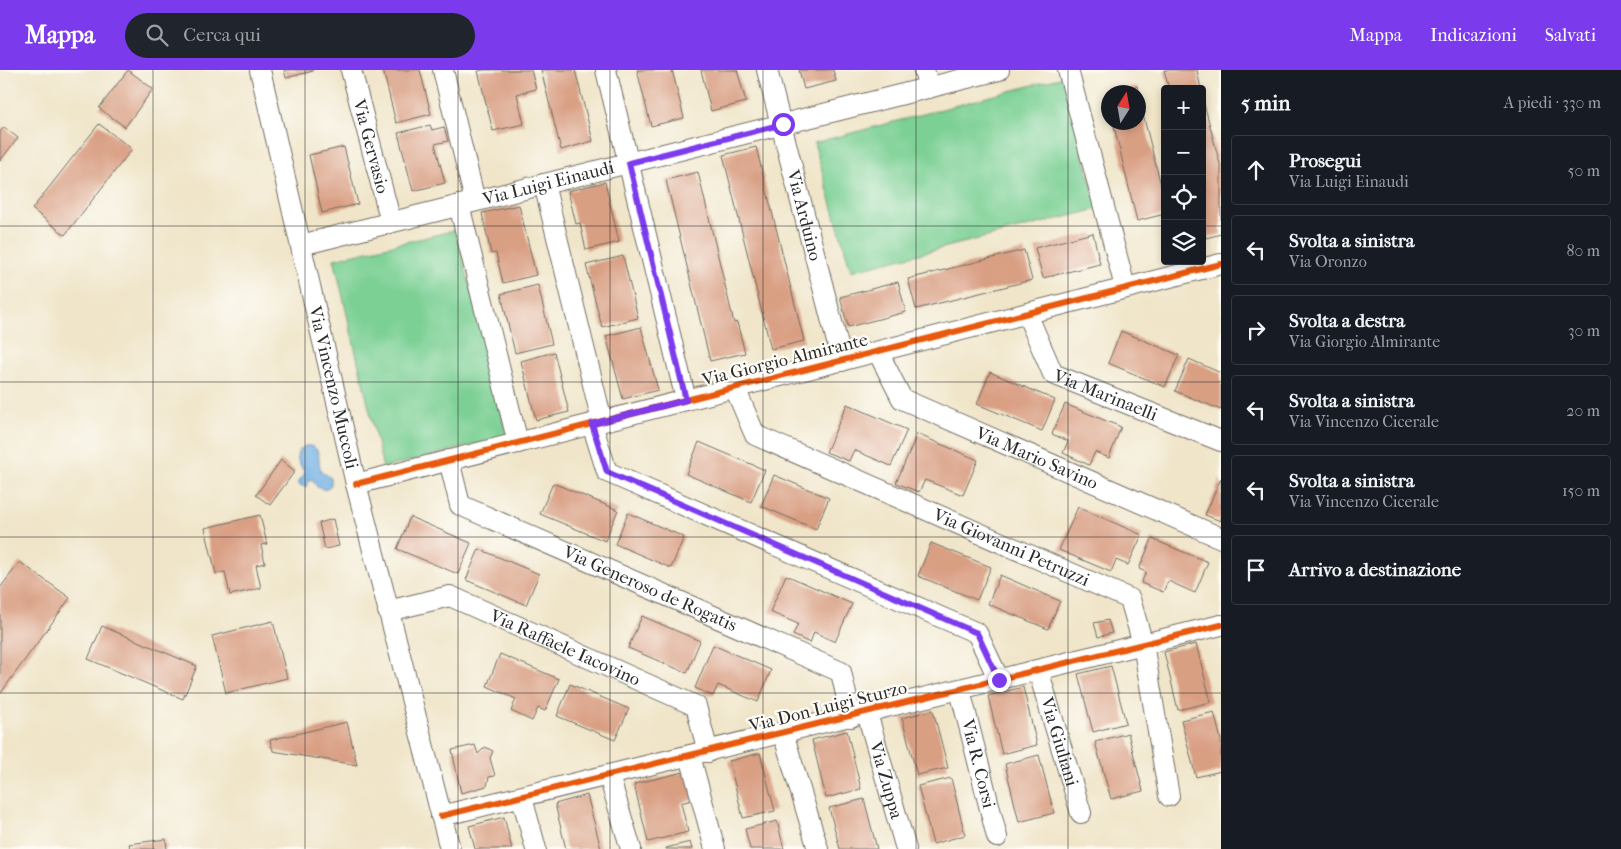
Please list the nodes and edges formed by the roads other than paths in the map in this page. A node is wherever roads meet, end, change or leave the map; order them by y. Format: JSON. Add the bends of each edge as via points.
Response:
{"nodes":[{"id":1,"x":260,"y":70,"type":"edge"},
{"id":2,"x":352,"y":70,"type":"edge"},
{"id":3,"x":443,"y":70,"type":"edge"},
{"id":4,"x":606,"y":70,"type":"edge"},
{"id":5,"x":767,"y":70,"type":"edge"},
{"id":6,"x":999,"y":70,"type":"edge"},
{"id":7,"x":1068,"y":70,"type":"edge"},
{"id":8,"x":926,"y":79,"type":"edge"},
{"id":9,"x":783,"y":124,"type":"junction"},
{"id":10,"x":629,"y":163,"type":"junction"},
{"id":11,"x":544,"y":184,"type":"junction"},
{"id":12,"x":467,"y":203,"type":"junction"},
{"id":13,"x":391,"y":222,"type":"junction"},
{"id":14,"x":301,"y":245,"type":"junction"},
{"id":15,"x":1221,"y":264,"type":"edge"},
{"id":16,"x":1125,"y":287,"type":"junction"},
{"id":17,"x":1027,"y":314,"type":"junction"},
{"id":18,"x":878,"y":352,"type":"junction"},
{"id":19,"x":842,"y":361,"type":"junction"},
{"id":20,"x":735,"y":388,"type":"junction"},
{"id":21,"x":686,"y":400,"type":"junction"},
{"id":22,"x":597,"y":423,"type":"junction"},
{"id":23,"x":1221,"y":441,"type":"edge"},
{"id":24,"x":518,"y":443,"type":"junction"},
{"id":25,"x":449,"y":460,"type":"junction"},
{"id":26,"x":356,"y":484,"type":"junction"},
{"id":27,"x":1221,"y":538,"type":"edge"},
{"id":28,"x":388,"y":611,"type":"junction"},
{"id":29,"x":1221,"y":625,"type":"edge"},
{"id":30,"x":1143,"y":644,"type":"junction"},
{"id":31,"x":1038,"y":670,"type":"junction"},
{"id":32,"x":999,"y":680,"type":"junction"},
{"id":33,"x":960,"y":690,"type":"junction"},
{"id":34,"x":859,"y":714,"type":"junction"},
{"id":35,"x":783,"y":734,"type":"junction"},
{"id":36,"x":699,"y":754,"type":"junction"},
{"id":37,"x":609,"y":776,"type":"junction"},
{"id":38,"x":1169,"y":796,"type":"dead end"},
{"id":39,"x":522,"y":798,"type":"junction"},
{"id":40,"x":1081,"y":813,"type":"dead end"},
{"id":41,"x":441,"y":816,"type":"junction"},
{"id":42,"x":997,"y":837,"type":"dead end"},
{"id":43,"x":450,"y":849,"type":"edge"},
{"id":44,"x":536,"y":849,"type":"edge"},
{"id":45,"x":631,"y":849,"type":"edge"},
{"id":46,"x":716,"y":849,"type":"edge"},
{"id":47,"x":818,"y":849,"type":"edge"},
{"id":48,"x":906,"y":849,"type":"edge"}],
"edges":[{"from":1,"to":14,"type":"street","name":"Via Vincenzo Muccoli"},
{"from":2,"to":13,"type":"street","name":"Via Gervasio"},
{"from":3,"to":12,"type":"street"},
{"from":4,"to":10,"type":"street"},
{"from":5,"to":9,"type":"street","name":"Via Arduino"},
{"from":6,"to":8,"type":"street","name":"Via Luigi Einaudi"},
{"from":7,"to":16,"type":"street"},
{"from":8,"to":9,"type":"street","name":"Via Luigi Einaudi"},
{"from":9,"to":10,"type":"street","name":"Via Luigi Einaudi"},
{"from":9,"to":19,"type":"street","name":"Via Arduino"},
{"from":10,"to":11,"type":"street","name":"Via Luigi Einaudi"},
{"from":10,"to":21,"type":"street"},
{"from":11,"to":12,"type":"street","name":"Via Luigi Einaudi"},
{"from":11,"to":22,"type":"street"},
{"from":12,"to":13,"type":"street","name":"Via Luigi Einaudi"},
{"from":12,"to":24,"type":"street"},
{"from":13,"to":14,"type":"street","name":"Via Luigi Einaudi"},
{"from":14,"to":26,"type":"street","name":"Via Vincenzo Muccoli"},
{"from":15,"to":16,"type":"street","name":"Via Giorgio Almirante"},
{"from":16,"to":17,"type":"street","name":"Via Giorgio Almirante"},
{"from":17,"to":18,"type":"street","name":"Via Giorgio Almirante"},
{"from":17,"to":23,"type":"street","name":"Via Marinaelli","via":[[1053,374]]},
{"from":18,"to":19,"type":"street","name":"Via Giorgio Almirante"},
{"from":18,"to":27,"type":"street","name":"Via Mario Savino","via":[[902,399]]},
{"from":19,"to":20,"type":"street","name":"Via Giorgio Almirante"},
{"from":20,"to":21,"type":"street","name":"Via Giorgio Almirante"},
{"from":20,"to":30,"type":"street","name":"Via Giovanni Petruzzi","via":[[754,434],[1130,598]]},
{"from":21,"to":22,"type":"street","name":"Via Giorgio Almirante"},
{"from":22,"to":24,"type":"street","name":"Via Giorgio Almirante"},
{"from":22,"to":32,"type":"street","via":[[607,472],[977,633]]},
{"from":24,"to":25,"type":"street","name":"Via Giorgio Almirante"},
{"from":25,"to":26,"type":"street","name":"Via Giorgio Almirante"},
{"from":25,"to":34,"type":"street","name":"Via Generoso de Rogatis","via":[[460,505],[841,672]]},
{"from":26,"to":28,"type":"street","name":"Via Vincenzo Muccoli"},
{"from":28,"to":36,"type":"street","name":"Via Raffaele Iacovino","via":[[450,596],[696,706]]},
{"from":28,"to":41,"type":"street","name":"Via Vincenzo Muccoli"},
{"from":29,"to":30,"type":"street","name":"Via Don Luigi Sturzo"},
{"from":30,"to":31,"type":"street","name":"Via Don Luigi Sturzo"},
{"from":30,"to":38,"type":"street","name":"Via Giovanni Petruzzi"},
{"from":31,"to":32,"type":"street","name":"Via Don Luigi Sturzo"},
{"from":31,"to":40,"type":"street","name":"Via Giuliani"},
{"from":32,"to":33,"type":"street","name":"Via Don Luigi Sturzo"},
{"from":33,"to":34,"type":"street","name":"Via Don Luigi Sturzo"},
{"from":33,"to":42,"type":"street","name":"Via R. Corsi"},
{"from":34,"to":35,"type":"street","name":"Via Don Luigi Sturzo"},
{"from":34,"to":48,"type":"street","name":"Via Zuppa"},
{"from":35,"to":36,"type":"street","name":"Via Don Luigi Sturzo"},
{"from":35,"to":47,"type":"street"},
{"from":36,"to":37,"type":"street","name":"Via Don Luigi Sturzo"},
{"from":36,"to":46,"type":"street"},
{"from":37,"to":39,"type":"street","name":"Via Don Luigi Sturzo"},
{"from":37,"to":45,"type":"street"},
{"from":39,"to":41,"type":"street","name":"Via Don Luigi Sturzo"},
{"from":39,"to":44,"type":"street"},
{"from":41,"to":43,"type":"street","name":"Via Vincenzo Muccoli"}]}
